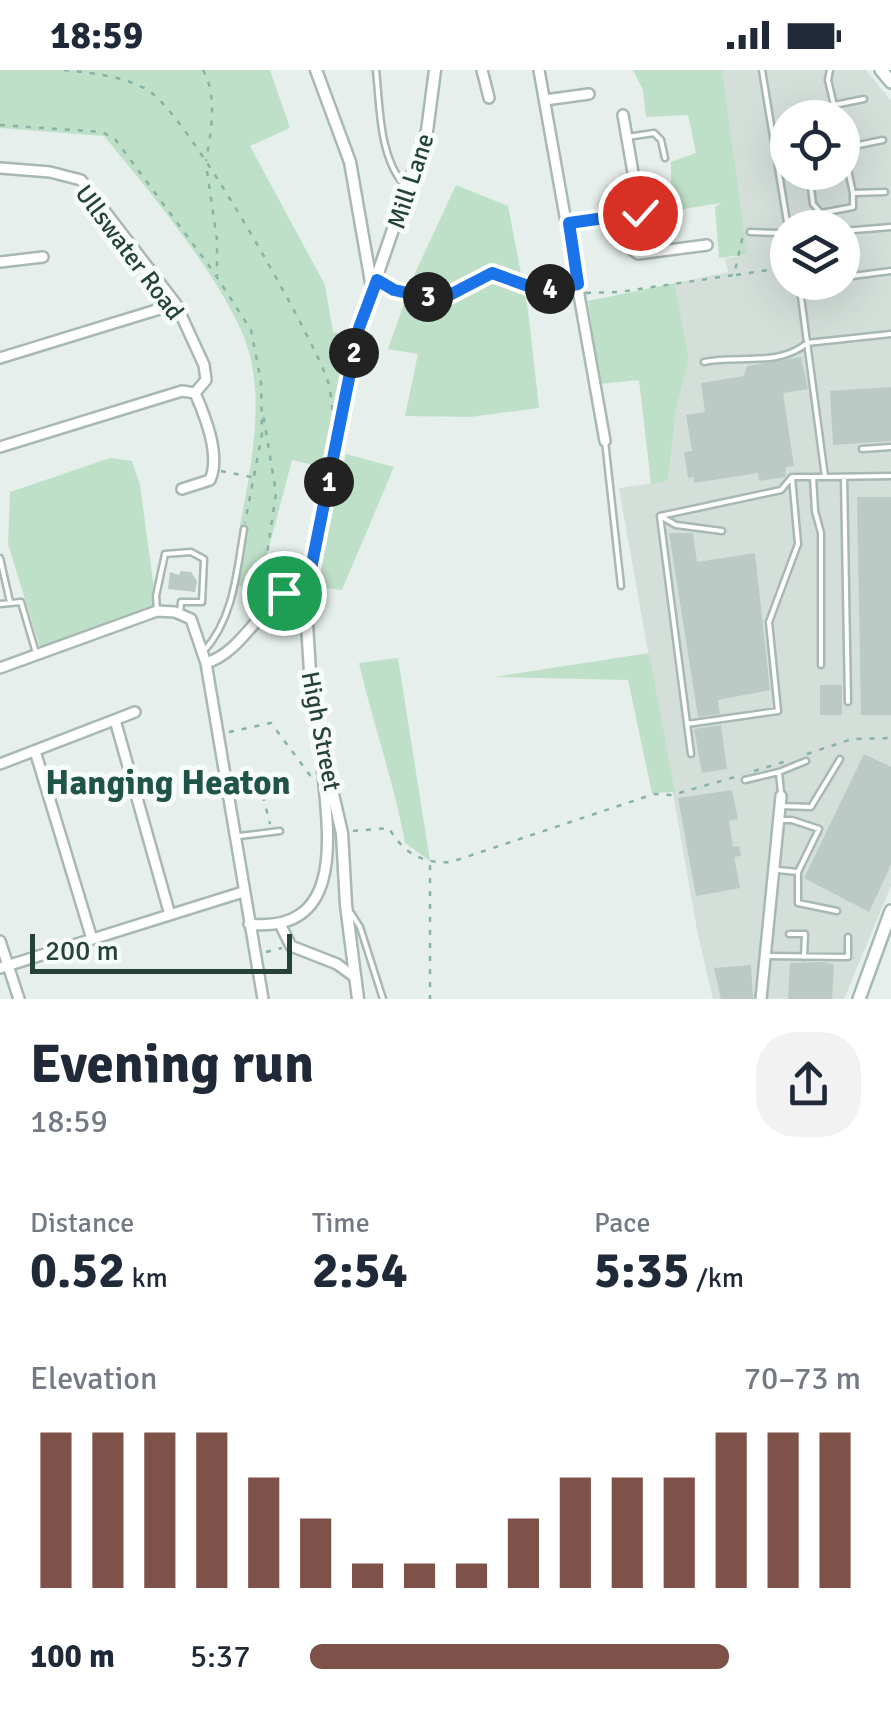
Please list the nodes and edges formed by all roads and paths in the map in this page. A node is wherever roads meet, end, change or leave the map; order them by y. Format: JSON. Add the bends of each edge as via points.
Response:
{"nodes":[{"id":1,"x":64,"y":70,"type":"edge"},
{"id":2,"x":203,"y":70,"type":"edge"},
{"id":3,"x":316,"y":70,"type":"edge"},
{"id":4,"x":376,"y":70,"type":"edge"},
{"id":5,"x":435,"y":70,"type":"edge"},
{"id":6,"x":482,"y":70,"type":"edge"},
{"id":7,"x":539,"y":70,"type":"edge"},
{"id":8,"x":762,"y":70,"type":"edge"},
{"id":9,"x":830,"y":70,"type":"edge"},
{"id":10,"x":882,"y":70,"type":"edge"},
{"id":11,"x":891,"y":82,"type":"edge"},
{"id":12,"x":589,"y":94,"type":"dead end"},
{"id":13,"x":489,"y":98,"type":"dead end"},
{"id":14,"x":864,"y":99,"type":"dead end"},
{"id":15,"x":545,"y":100,"type":"junction"},
{"id":16,"x":833,"y":100,"type":"edge"},
{"id":17,"x":859,"y":100,"type":"edge"},
{"id":18,"x":623,"y":115,"type":"dead end"},
{"id":19,"x":0,"y":125,"type":"edge"},
{"id":20,"x":627,"y":137,"type":"junction"},
{"id":21,"x":883,"y":140,"type":"dead end"},
{"id":22,"x":860,"y":143,"type":"edge"},
{"id":23,"x":664,"y":158,"type":"dead end"},
{"id":24,"x":206,"y":165,"type":"junction"},
{"id":25,"x":0,"y":168,"type":"edge"},
{"id":26,"x":408,"y":189,"type":"junction"},
{"id":27,"x":811,"y":190,"type":"edge"},
{"id":28,"x":852,"y":190,"type":"edge"},
{"id":29,"x":884,"y":192,"type":"dead end"},
{"id":30,"x":853,"y":194,"type":"junction"},
{"id":31,"x":661,"y":210,"type":"dead end"},
{"id":32,"x":785,"y":210,"type":"edge"},
{"id":33,"x":640,"y":213,"type":"junction"},
{"id":34,"x":620,"y":218,"type":"junction"},
{"id":35,"x":569,"y":223,"type":"junction"},
{"id":36,"x":891,"y":227,"type":"edge"},
{"id":37,"x":860,"y":230,"type":"edge"},
{"id":38,"x":750,"y":232,"type":"joint"},
{"id":39,"x":770,"y":232,"type":"edge"},
{"id":40,"x":709,"y":247,"type":"dead end"},
{"id":41,"x":43,"y":257,"type":"dead end"},
{"id":42,"x":0,"y":262,"type":"edge"},
{"id":43,"x":770,"y":270,"type":"edge"},
{"id":44,"x":891,"y":271,"type":"edge"},
{"id":45,"x":734,"y":275,"type":"junction"},
{"id":46,"x":860,"y":275,"type":"edge"},
{"id":47,"x":216,"y":277,"type":"junction"},
{"id":48,"x":374,"y":284,"type":"junction"},
{"id":49,"x":578,"y":288,"type":"junction"},
{"id":50,"x":801,"y":300,"type":"edge"},
{"id":51,"x":176,"y":304,"type":"junction"},
{"id":52,"x":891,"y":334,"type":"edge"},
{"id":53,"x":807,"y":343,"type":"junction"},
{"id":54,"x":0,"y":358,"type":"edge"},
{"id":55,"x":704,"y":362,"type":"dead end"},
{"id":56,"x":195,"y":393,"type":"junction"},
{"id":57,"x":260,"y":396,"type":"junction"},
{"id":58,"x":336,"y":440,"type":"junction"},
{"id":59,"x":605,"y":441,"type":"joint"},
{"id":60,"x":0,"y":447,"type":"edge"},
{"id":61,"x":891,"y":447,"type":"edge"},
{"id":62,"x":862,"y":450,"type":"dead end"},
{"id":63,"x":214,"y":470,"type":"junction"},
{"id":64,"x":844,"y":476,"type":"junction"},
{"id":65,"x":891,"y":476,"type":"edge"},
{"id":66,"x":792,"y":477,"type":"junction"},
{"id":67,"x":813,"y":477,"type":"junction"},
{"id":68,"x":825,"y":477,"type":"junction"},
{"id":69,"x":254,"y":478,"type":"junction"},
{"id":70,"x":182,"y":488,"type":"dead end"},
{"id":71,"x":660,"y":516,"type":"junction"},
{"id":72,"x":244,"y":529,"type":"joint"},
{"id":73,"x":722,"y":531,"type":"dead end"},
{"id":74,"x":0,"y":558,"type":"edge"},
{"id":75,"x":308,"y":584,"type":"junction"},
{"id":76,"x":621,"y":586,"type":"dead end"},
{"id":77,"x":10,"y":602,"type":"junction"},
{"id":78,"x":0,"y":604,"type":"edge"},
{"id":79,"x":259,"y":605,"type":"dead end"},
{"id":80,"x":157,"y":611,"type":"junction"},
{"id":81,"x":185,"y":617,"type":"junction"},
{"id":82,"x":204,"y":652,"type":"junction"},
{"id":83,"x":36,"y":656,"type":"junction"},
{"id":84,"x":206,"y":663,"type":"junction"},
{"id":85,"x":820,"y":665,"type":"dead end"},
{"id":86,"x":0,"y":668,"type":"edge"},
{"id":87,"x":848,"y":702,"type":"dead end"},
{"id":88,"x":135,"y":712,"type":"dead end"},
{"id":89,"x":115,"y":720,"type":"junction"},
{"id":90,"x":687,"y":724,"type":"junction"},
{"id":91,"x":218,"y":734,"type":"junction"},
{"id":92,"x":320,"y":738,"type":"junction"},
{"id":93,"x":891,"y":738,"type":"edge"},
{"id":94,"x":35,"y":751,"type":"junction"},
{"id":95,"x":692,"y":754,"type":"dead end"},
{"id":96,"x":840,"y":760,"type":"dead end"},
{"id":97,"x":806,"y":761,"type":"dead end"},
{"id":98,"x":0,"y":764,"type":"edge"},
{"id":99,"x":779,"y":772,"type":"junction"},
{"id":100,"x":745,"y":780,"type":"dead end"},
{"id":101,"x":324,"y":791,"type":"junction"},
{"id":102,"x":263,"y":796,"type":"dead end"},
{"id":103,"x":781,"y":801,"type":"junction"},
{"id":104,"x":778,"y":820,"type":"junction"},
{"id":105,"x":272,"y":831,"type":"junction"},
{"id":106,"x":280,"y":831,"type":"dead end"},
{"id":107,"x":342,"y":833,"type":"junction"},
{"id":108,"x":234,"y":836,"type":"junction"},
{"id":109,"x":430,"y":863,"type":"junction"},
{"id":110,"x":773,"y":870,"type":"junction"},
{"id":111,"x":798,"y":872,"type":"junction"},
{"id":112,"x":243,"y":892,"type":"junction"},
{"id":113,"x":346,"y":905,"type":"junction"},
{"id":114,"x":837,"y":912,"type":"dead end"},
{"id":115,"x":891,"y":912,"type":"edge"},
{"id":116,"x":170,"y":915,"type":"junction"},
{"id":117,"x":248,"y":924,"type":"junction"},
{"id":118,"x":280,"y":924,"type":"junction"},
{"id":119,"x":789,"y":934,"type":"dead end"},
{"id":120,"x":848,"y":938,"type":"dead end"},
{"id":121,"x":92,"y":939,"type":"junction"},
{"id":122,"x":0,"y":941,"type":"edge"},
{"id":123,"x":291,"y":946,"type":"junction"},
{"id":124,"x":254,"y":954,"type":"junction"},
{"id":125,"x":763,"y":956,"type":"junction"},
{"id":126,"x":804,"y":958,"type":"junction"},
{"id":127,"x":4,"y":966,"type":"edge"},
{"id":128,"x":356,"y":978,"type":"junction"},
{"id":129,"x":19,"y":999,"type":"edge"},
{"id":130,"x":263,"y":999,"type":"edge"},
{"id":131,"x":358,"y":999,"type":"edge"},
{"id":132,"x":384,"y":999,"type":"edge"},
{"id":133,"x":430,"y":999,"type":"edge"},
{"id":134,"x":760,"y":999,"type":"edge"},
{"id":135,"x":859,"y":999,"type":"edge"}],
"edges":[{"from":1,"to":24,"type":"path","via":[[149,90]]},
{"from":2,"to":24,"type":"path","via":[[212,110]]},
{"from":3,"to":48,"type":"street","via":[[350,162]]},
{"from":4,"to":26,"type":"lane","via":[[394,174]]},
{"from":5,"to":26,"type":"street","name":"Mill Lane","via":[[427,131]]},
{"from":6,"to":13,"type":"street"},
{"from":7,"to":15,"type":"street"},
{"from":8,"to":32,"type":"lane"},
{"from":9,"to":16,"type":"lane"},
{"from":10,"to":11,"type":"main road"},
{"from":12,"to":15,"type":"street"},
{"from":14,"to":17,"type":"lane"},
{"from":15,"to":35,"type":"street"},
{"from":18,"to":20,"type":"street"},
{"from":19,"to":47,"type":"path","via":[[102,132],[114,139]]},
{"from":20,"to":23,"type":"lane","via":[[654,133]]},
{"from":20,"to":33,"type":"street"},
{"from":21,"to":22,"type":"lane"},
{"from":24,"to":47,"type":"path"},
{"from":24,"to":58,"type":"path","via":[[313,347],[328,381]]},
{"from":25,"to":51,"type":"street","name":"Ullswater Road","via":[[81,180]]},
{"from":26,"to":48,"type":"street","name":"Mill Lane"},
{"from":27,"to":30,"type":"lane","via":[[821,213],[848,210]]},
{"from":28,"to":30,"type":"lane"},
{"from":29,"to":30,"type":"lane"},
{"from":31,"to":33,"type":"street"},
{"from":33,"to":34,"type":"street"},
{"from":34,"to":35,"type":"street"},
{"from":34,"to":40,"type":"street","via":[[625,244],[638,254]]},
{"from":35,"to":49,"type":"street"},
{"from":36,"to":37,"type":"lane"},
{"from":38,"to":39,"type":"lane"},
{"from":38,"to":45,"type":"path","via":[[741,236]]},
{"from":41,"to":42,"type":"street"},
{"from":43,"to":45,"type":"path"},
{"from":44,"to":46,"type":"lane"},
{"from":45,"to":49,"type":"path","via":[[634,290]]},
{"from":47,"to":57,"type":"path","via":[[251,330]]},
{"from":48,"to":49,"type":"path","via":[[440,300],[492,273],[542,291]]},
{"from":48,"to":58,"type":"street","name":"High Street"},
{"from":49,"to":59,"type":"street"},
{"from":50,"to":53,"type":"lane"},
{"from":51,"to":54,"type":"street"},
{"from":51,"to":56,"type":"street","name":"Ullswater Road","via":[[204,365],[206,380]]},
{"from":52,"to":53,"type":"lane"},
{"from":53,"to":55,"type":"lane","via":[[782,355]]},
{"from":53,"to":68,"type":"lane"},
{"from":56,"to":60,"type":"street","via":[[182,391]]},
{"from":56,"to":63,"type":"street","name":"Ullswater Road"},
{"from":57,"to":69,"type":"path","via":[[261,453]]},
{"from":57,"to":79,"type":"path","via":[[276,492]]},
{"from":58,"to":75,"type":"street","name":"High Street"},
{"from":59,"to":76,"type":"lane"},
{"from":61,"to":62,"type":"lane"},
{"from":63,"to":69,"type":"path"},
{"from":63,"to":70,"type":"street","via":[[210,480]]},
{"from":64,"to":65,"type":"lane"},
{"from":64,"to":68,"type":"lane"},
{"from":64,"to":87,"type":"lane"},
{"from":66,"to":67,"type":"lane"},
{"from":66,"to":71,"type":"lane","via":[[782,490]]},
{"from":66,"to":90,"type":"lane","via":[[798,544],[769,622],[778,711]]},
{"from":67,"to":68,"type":"lane"},
{"from":67,"to":85,"type":"lane","via":[[822,533]]},
{"from":69,"to":72,"type":"path"},
{"from":71,"to":73,"type":"lane"},
{"from":71,"to":90,"type":"lane"},
{"from":72,"to":82,"type":"lane","via":[[234,590]]},
{"from":74,"to":77,"type":"lane"},
{"from":75,"to":84,"type":"street","via":[[284,593],[235,648]]},
{"from":75,"to":92,"type":"street","name":"High Street","via":[[308,669]]},
{"from":77,"to":78,"type":"lane"},
{"from":77,"to":83,"type":"lane","via":[[21,602]]},
{"from":80,"to":81,"type":"street"},
{"from":80,"to":81,"type":"lane","via":[[165,554],[191,552],[204,559],[202,602],[181,602]]},
{"from":80,"to":83,"type":"street"},
{"from":81,"to":82,"type":"street"},
{"from":82,"to":84,"type":"street"},
{"from":83,"to":86,"type":"street"},
{"from":84,"to":91,"type":"street"},
{"from":88,"to":89,"type":"street"},
{"from":89,"to":94,"type":"street"},
{"from":89,"to":116,"type":"street"},
{"from":90,"to":95,"type":"lane"},
{"from":91,"to":101,"type":"path","via":[[271,723]]},
{"from":91,"to":108,"type":"street"},
{"from":92,"to":101,"type":"street"},
{"from":92,"to":107,"type":"street","name":"High Street"},
{"from":93,"to":109,"type":"path","via":[[852,739]]},
{"from":94,"to":98,"type":"street"},
{"from":94,"to":121,"type":"street"},
{"from":96,"to":103,"type":"lane","via":[[811,807]]},
{"from":97,"to":99,"type":"lane"},
{"from":99,"to":100,"type":"lane"},
{"from":99,"to":103,"type":"lane"},
{"from":101,"to":118,"type":"street","via":[[327,876],[312,905]]},
{"from":102,"to":105,"type":"path"},
{"from":103,"to":104,"type":"street"},
{"from":104,"to":110,"type":"street"},
{"from":104,"to":111,"type":"lane","via":[[819,829]]},
{"from":105,"to":106,"type":"lane"},
{"from":105,"to":108,"type":"lane"},
{"from":107,"to":109,"type":"path","via":[[389,828],[401,846]]},
{"from":107,"to":113,"type":"street","name":"High Street"},
{"from":108,"to":112,"type":"street"},
{"from":109,"to":133,"type":"path"},
{"from":110,"to":111,"type":"lane"},
{"from":110,"to":125,"type":"street"},
{"from":111,"to":114,"type":"lane","via":[[798,902]]},
{"from":112,"to":116,"type":"street"},
{"from":112,"to":117,"type":"street"},
{"from":113,"to":128,"type":"street","name":"High Street"},
{"from":113,"to":132,"type":"lane","via":[[360,926]]},
{"from":115,"to":135,"type":"main road"},
{"from":116,"to":121,"type":"street"},
{"from":117,"to":118,"type":"street"},
{"from":117,"to":124,"type":"street"},
{"from":118,"to":123,"type":"street"},
{"from":119,"to":126,"type":"lane","via":[[805,934]]},
{"from":120,"to":126,"type":"lane","via":[[848,957]]},
{"from":121,"to":127,"type":"street"},
{"from":122,"to":127,"type":"street"},
{"from":123,"to":124,"type":"path"},
{"from":123,"to":128,"type":"street"},
{"from":124,"to":130,"type":"street"},
{"from":125,"to":126,"type":"lane"},
{"from":125,"to":134,"type":"street"},
{"from":127,"to":129,"type":"street"},
{"from":128,"to":131,"type":"street","name":"High Street"}]}
